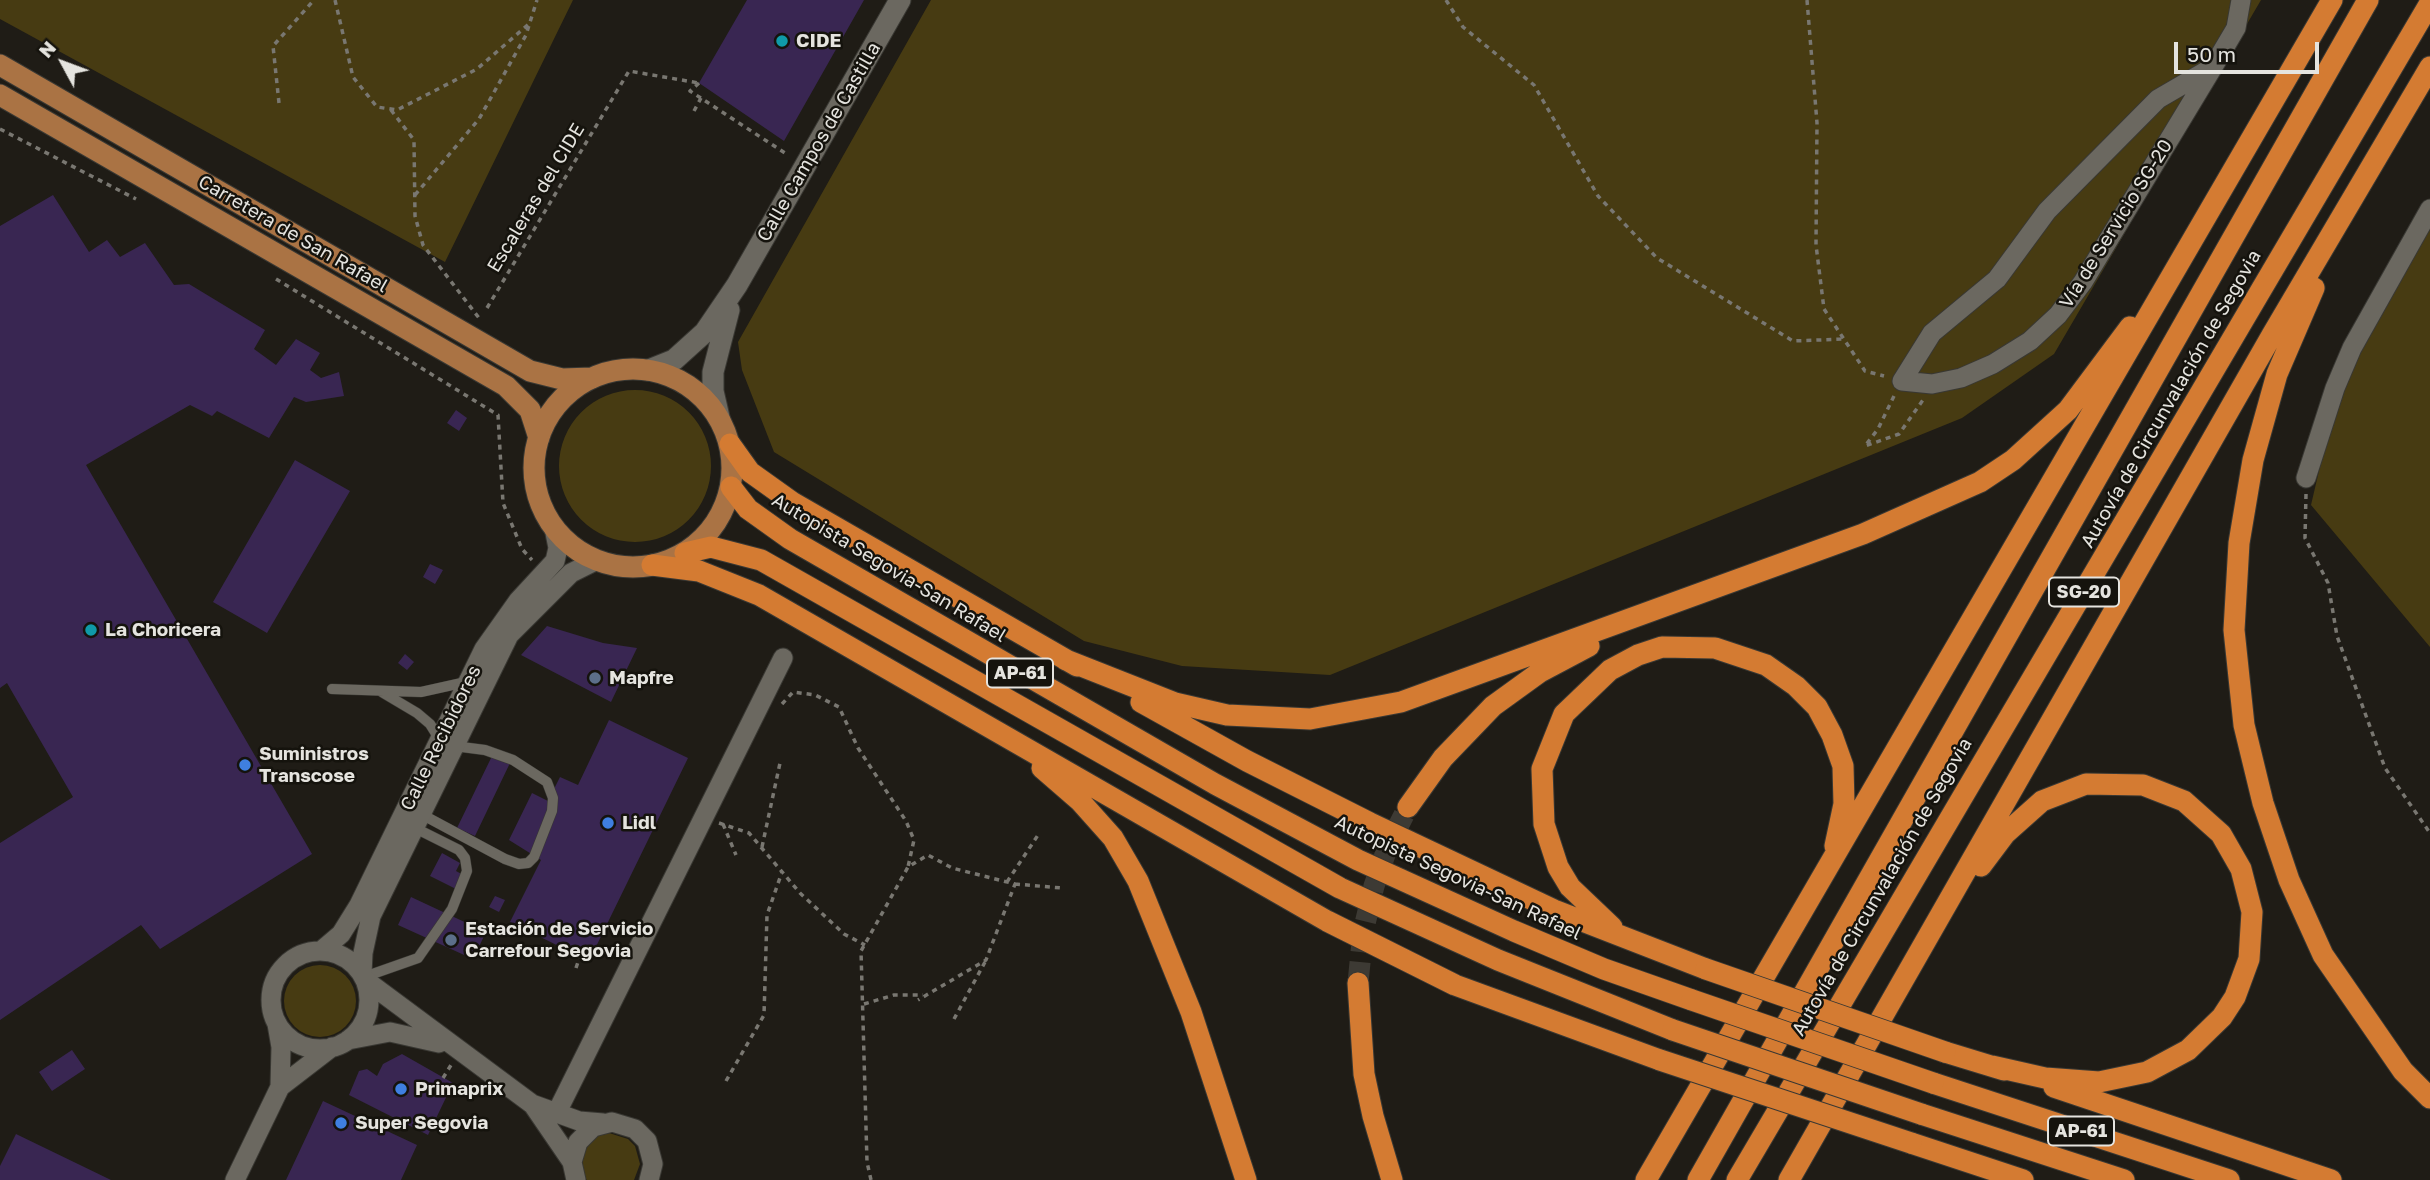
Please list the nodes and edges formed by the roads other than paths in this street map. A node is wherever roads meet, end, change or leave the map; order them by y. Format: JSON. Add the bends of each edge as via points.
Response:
{"nodes":[{"id":1,"x":900,"y":0,"type":"edge"},
{"id":2,"x":2241,"y":0,"type":"edge"},
{"id":3,"x":2332,"y":0,"type":"edge"},
{"id":4,"x":2368,"y":0,"type":"edge"},
{"id":5,"x":2430,"y":3,"type":"edge"},
{"id":6,"x":0,"y":65,"type":"edge"},
{"id":7,"x":2213,"y":66,"type":"junction"},
{"id":8,"x":2430,"y":68,"type":"edge"},
{"id":9,"x":0,"y":95,"type":"edge"},
{"id":10,"x":0,"y":103,"type":"edge"},
{"id":11,"x":42,"y":120,"type":"junction"},
{"id":12,"x":2214,"y":208,"type":"junction"},
{"id":13,"x":2430,"y":209,"type":"edge"},
{"id":14,"x":737,"y":285,"type":"junction"},
{"id":15,"x":649,"y":370,"type":"junction"},
{"id":16,"x":592,"y":378,"type":"junction"},
{"id":17,"x":719,"y":417,"type":"junction"},
{"id":18,"x":539,"y":438,"type":"junction"},
{"id":19,"x":730,"y":444,"type":"junction"},
{"id":20,"x":2306,"y":478,"type":"road end"},
{"id":21,"x":731,"y":488,"type":"junction"},
{"id":22,"x":554,"y":528,"type":"junction"},
{"id":23,"x":685,"y":553,"type":"junction"},
{"id":24,"x":597,"y":560,"type":"junction"},
{"id":25,"x":652,"y":565,"type":"junction"},
{"id":26,"x":1748,"y":577,"type":"junction"},
{"id":27,"x":783,"y":657,"type":"dead end"},
{"id":28,"x":1066,"y":660,"type":"junction"},
{"id":29,"x":467,"y":682,"type":"junction"},
{"id":30,"x":332,"y":689,"type":"dead end"},
{"id":31,"x":380,"y":690,"type":"junction"},
{"id":32,"x":1012,"y":742,"type":"junction"},
{"id":33,"x":447,"y":743,"type":"junction"},
{"id":34,"x":1408,"y":807,"type":"tunnel mouth"},
{"id":35,"x":418,"y":821,"type":"junction"},
{"id":36,"x":1800,"y":919,"type":"junction"},
{"id":37,"x":1927,"y":937,"type":"junction"},
{"id":38,"x":321,"y":951,"type":"junction"},
{"id":39,"x":1661,"y":951,"type":"junction"},
{"id":40,"x":364,"y":977,"type":"junction"},
{"id":41,"x":1358,"y":983,"type":"tunnel mouth"},
{"id":42,"x":276,"y":1021,"type":"junction"},
{"id":43,"x":340,"y":1043,"type":"junction"},
{"id":44,"x":454,"y":1056,"type":"junction"},
{"id":45,"x":1992,"y":1066,"type":"junction"},
{"id":46,"x":280,"y":1087,"type":"junction"},
{"id":47,"x":2430,"y":1098,"type":"edge"},
{"id":48,"x":532,"y":1104,"type":"junction"},
{"id":49,"x":556,"y":1114,"type":"junction"},
{"id":50,"x":603,"y":1124,"type":"junction"},
{"id":51,"x":1911,"y":1143,"type":"junction"},
{"id":52,"x":574,"y":1171,"type":"edge"},
{"id":53,"x":653,"y":1178,"type":"edge"},
{"id":54,"x":235,"y":1180,"type":"edge"},
{"id":55,"x":1246,"y":1180,"type":"edge"},
{"id":56,"x":1392,"y":1180,"type":"edge"},
{"id":57,"x":1646,"y":1180,"type":"edge"},
{"id":58,"x":1698,"y":1180,"type":"edge"},
{"id":59,"x":1737,"y":1180,"type":"edge"},
{"id":60,"x":1789,"y":1180,"type":"edge"},
{"id":61,"x":1981,"y":1180,"type":"edge"},
{"id":62,"x":2023,"y":1180,"type":"edge"},
{"id":63,"x":2124,"y":1180,"type":"edge"},
{"id":64,"x":2228,"y":1180,"type":"edge"},
{"id":65,"x":2331,"y":1180,"type":"edge"}],
"edges":[{"from":1,"to":14,"type":"main road","name":"Calle Campos de Castilla"},
{"from":2,"to":7,"type":"street","name":"Vía de Servicio SG-20","via":[[2236,28]]},
{"from":3,"to":12,"type":"highway"},
{"from":4,"to":58,"type":"highway","name":"Autovía de Circunvalación de Segovia","number":"SG-20"},
{"from":5,"to":59,"type":"highway","name":"Autovía de Circunvalación de Segovia","number":"SG-20"},
{"from":6,"to":16,"type":"main road","name":"Carretera de San Rafael","via":[[530,371],[562,379]]},
{"from":7,"to":7,"type":"street","name":"Vía de Servicio SG-20","via":[[2083,282],[2058,315],[2030,341],[1961,378],[1935,383],[1902,381],[1932,332],[1997,279],[2047,211],[2158,99]]},
{"from":8,"to":37,"type":"highway"},
{"from":8,"to":47,"type":"highway","via":[[2304,306],[2277,374],[2253,460],[2239,544],[2234,630],[2244,725],[2263,803],[2289,880],[2323,955],[2403,1071]]},
{"from":9,"to":11,"type":"main road","name":"Carretera de San Rafael"},
{"from":10,"to":11,"type":"lane"},
{"from":11,"to":18,"type":"main road","name":"Carretera de San Rafael","via":[[506,386],[530,410]]},
{"from":12,"to":26,"type":"highway","via":[[2068,410],[2013,460],[1942,500]]},
{"from":12,"to":36,"type":"highway"},
{"from":13,"to":20,"type":"street","via":[[2352,348]]},
{"from":14,"to":15,"type":"main road","name":"Calle Campos de Castilla","via":[[691,348]]},
{"from":14,"to":17,"type":"main road","name":"Calle Campos de Castilla","via":[[713,372]]},
{"from":15,"to":16,"type":"main road","number":"AP-61","via":[[620,369]]},
{"from":15,"to":17,"type":"main road","number":"AP-61","via":[[690,386]]},
{"from":16,"to":18,"type":"main road","number":"AP-61","via":[[561,400]]},
{"from":17,"to":19,"type":"main road","number":"AP-61"},
{"from":18,"to":22,"type":"main road","number":"AP-61","via":[[536,486]]},
{"from":19,"to":21,"type":"main road","number":"AP-61"},
{"from":19,"to":28,"type":"highway","via":[[750,472],[792,502]]},
{"from":21,"to":23,"type":"main road","number":"AP-61","via":[[716,522]]},
{"from":21,"to":64,"type":"highway","name":"Autopista Segovia-San Rafael","number":"AP-61","bridge":true,"via":[[748,509],[790,540],[1358,860],[1604,969]]},
{"from":22,"to":24,"type":"main road","number":"AP-61","via":[[577,550]]},
{"from":22,"to":29,"type":"street","name":"Calle Recibidores","via":[[555,561],[497,629]]},
{"from":23,"to":25,"type":"main road","number":"AP-61"},
{"from":23,"to":63,"type":"highway","number":"AP-61","bridge":true,"via":[[711,547],[761,560],[1340,888],[1498,960],[1673,1030]]},
{"from":24,"to":25,"type":"main road","number":"AP-61","via":[[626,567]]},
{"from":24,"to":33,"type":"street","name":"Calle Recibidores","via":[[571,573],[517,625]]},
{"from":25,"to":32,"type":"highway","via":[[699,571],[759,595]]},
{"from":26,"to":28,"type":"highway","via":[[1401,702],[1310,719],[1227,715],[1175,703]]},
{"from":26,"to":34,"type":"highway","via":[[1576,652],[1526,680],[1458,739]]},
{"from":27,"to":49,"type":"street","via":[[714,821]]},
{"from":28,"to":39,"type":"highway","via":[[1370,824],[1554,910]]},
{"from":29,"to":31,"type":"lane","via":[[421,692]]},
{"from":29,"to":33,"type":"street","name":"Calle Recibidores"},
{"from":30,"to":31,"type":"lane"},
{"from":31,"to":33,"type":"lane","via":[[417,713]]},
{"from":32,"to":51,"type":"highway","bridge":true,"via":[[1327,921],[1455,985]]},
{"from":32,"to":55,"type":"highway","via":[[1080,801],[1112,838],[1138,881],[1191,1012]]},
{"from":33,"to":35,"type":"street","name":"Calle Recibidores"},
{"from":33,"to":35,"type":"lane","via":[[513,760],[547,782],[552,811],[534,857],[519,864]]},
{"from":33,"to":38,"type":"street","name":"Calle Recibidores","via":[[359,905],[341,934]]},
{"from":35,"to":40,"type":"street","name":"Calle Recibidores","via":[[371,916],[363,953]]},
{"from":35,"to":40,"type":"lane","via":[[459,850],[467,871],[452,909],[418,958]]},
{"from":36,"to":39,"type":"highway","via":[[1833,851],[1842,821],[1843,766],[1832,735],[1817,707],[1796,685],[1766,665],[1715,648],[1662,647],[1610,670],[1564,714],[1542,769],[1541,796],[1544,824],[1570,887],[1608,924]]},
{"from":36,"to":57,"type":"highway"},
{"from":37,"to":45,"type":"highway","via":[[2022,816],[2042,801],[2086,784],[2125,783],[2160,789],[2204,816],[2233,851],[2248,888],[2252,940],[2235,997],[2204,1036],[2168,1062],[2116,1080],[2045,1079]]},
{"from":37,"to":60,"type":"highway"},
{"from":38,"to":40,"type":"street","via":[[345,957]]},
{"from":38,"to":42,"type":"street","via":[[295,958],[276,977],[271,995]]},
{"from":39,"to":45,"type":"highway","bridge":true},
{"from":40,"to":43,"type":"street","via":[[369,999],[366,1018]]},
{"from":40,"to":44,"type":"street"},
{"from":41,"to":56,"type":"highway","via":[[1364,1074]]},
{"from":42,"to":43,"type":"street","via":[[290,1039],[311,1048]]},
{"from":42,"to":46,"type":"street"},
{"from":43,"to":44,"type":"street","via":[[400,1033],[430,1039]]},
{"from":43,"to":46,"type":"street"},
{"from":44,"to":48,"type":"street"},
{"from":45,"to":65,"type":"highway"},
{"from":46,"to":54,"type":"street"},
{"from":48,"to":49,"type":"street"},
{"from":48,"to":52,"type":"street"},
{"from":49,"to":50,"type":"street"},
{"from":50,"to":52,"type":"street","via":[[578,1142]]},
{"from":50,"to":53,"type":"street","via":[[620,1123],[642,1134],[651,1148]]},
{"from":51,"to":61,"type":"highway","via":[[1939,1153]]},
{"from":51,"to":62,"type":"highway"}]}
